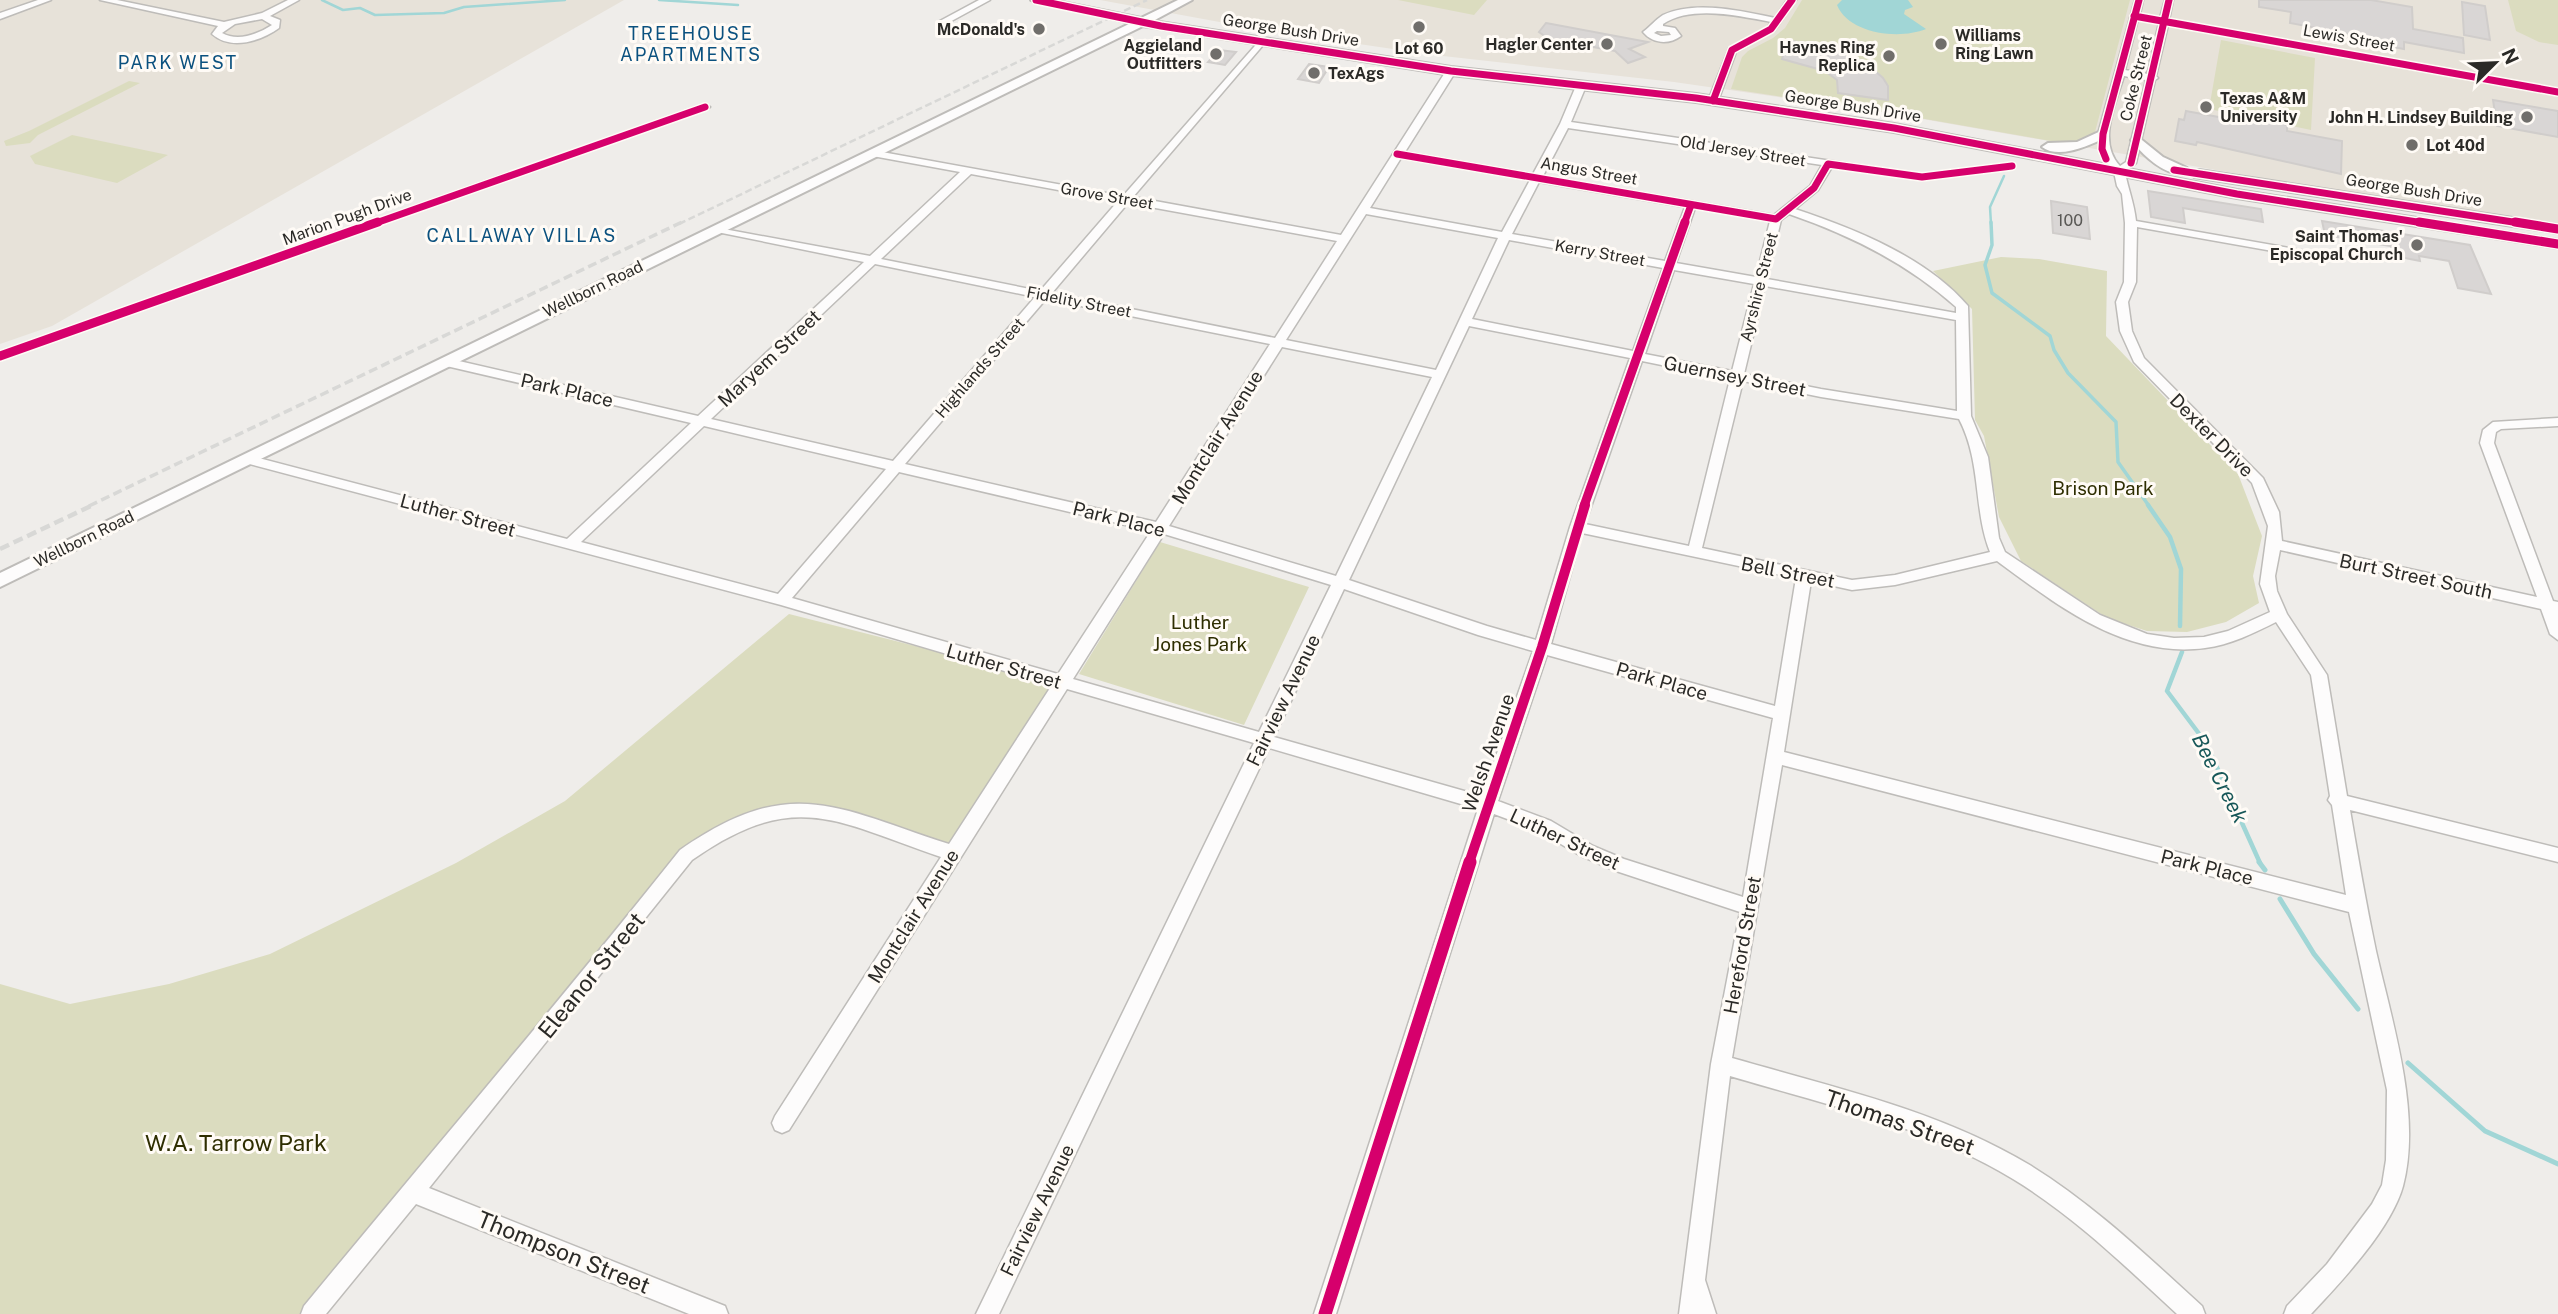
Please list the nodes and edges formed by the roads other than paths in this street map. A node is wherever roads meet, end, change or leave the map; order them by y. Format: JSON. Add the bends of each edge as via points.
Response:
{"nodes":[{"id":1,"x":47,"y":0,"type":"edge"},
{"id":2,"x":104,"y":0,"type":"edge"},
{"id":3,"x":295,"y":0,"type":"edge"},
{"id":4,"x":310,"y":0,"type":"edge"},
{"id":5,"x":986,"y":0,"type":"edge"},
{"id":6,"x":1035,"y":0,"type":"edge"},
{"id":7,"x":1086,"y":0,"type":"edge"},
{"id":8,"x":1792,"y":0,"type":"edge"},
{"id":9,"x":2169,"y":0,"type":"edge"},
{"id":10,"x":1186,"y":1,"type":"edge"},
{"id":11,"x":2137,"y":7,"type":"edge"},
{"id":12,"x":1155,"y":15,"type":"junction"},
{"id":13,"x":0,"y":16,"type":"edge"},
{"id":14,"x":262,"y":16,"type":"junction"},
{"id":15,"x":2166,"y":17,"type":"junction"},
{"id":16,"x":273,"y":18,"type":"junction"},
{"id":17,"x":1778,"y":21,"type":"junction"},
{"id":18,"x":943,"y":22,"type":"dead end"},
{"id":19,"x":1140,"y":22,"type":"junction"},
{"id":20,"x":225,"y":24,"type":"junction"},
{"id":21,"x":1203,"y":25,"type":"junction"},
{"id":22,"x":1659,"y":27,"type":"dead end"},
{"id":23,"x":1261,"y":42,"type":"junction"},
{"id":24,"x":1451,"y":71,"type":"junction"},
{"id":25,"x":2120,"y":72,"type":"junction"},
{"id":26,"x":1547,"y":75,"type":"junction"},
{"id":27,"x":2153,"y":78,"type":"junction"},
{"id":28,"x":2558,"y":81,"type":"edge"},
{"id":29,"x":1581,"y":86,"type":"junction"},
{"id":30,"x":2558,"y":92,"type":"edge"},
{"id":31,"x":1714,"y":97,"type":"junction"},
{"id":32,"x":705,"y":107,"type":"dead end"},
{"id":33,"x":1565,"y":124,"type":"junction"},
{"id":34,"x":2103,"y":134,"type":"junction"},
{"id":35,"x":2137,"y":140,"type":"junction"},
{"id":36,"x":2048,"y":148,"type":"junction"},
{"id":37,"x":871,"y":153,"type":"junction"},
{"id":38,"x":1397,"y":154,"type":"junction"},
{"id":39,"x":2106,"y":159,"type":"junction"},
{"id":40,"x":1828,"y":164,"type":"junction"},
{"id":41,"x":2125,"y":167,"type":"junction"},
{"id":42,"x":968,"y":171,"type":"junction"},
{"id":43,"x":2182,"y":171,"type":"junction"},
{"id":44,"x":1922,"y":177,"type":"dead end"},
{"id":45,"x":1536,"y":178,"type":"junction"},
{"id":46,"x":1125,"y":199,"type":"junction"},
{"id":47,"x":1691,"y":205,"type":"junction"},
{"id":48,"x":1362,"y":210,"type":"junction"},
{"id":49,"x":1781,"y":214,"type":"junction"},
{"id":50,"x":2131,"y":223,"type":"junction"},
{"id":51,"x":717,"y":229,"type":"junction"},
{"id":52,"x":2558,"y":229,"type":"edge"},
{"id":53,"x":1505,"y":236,"type":"junction"},
{"id":54,"x":1343,"y":239,"type":"junction"},
{"id":55,"x":2558,"y":244,"type":"edge"},
{"id":56,"x":2318,"y":256,"type":"dead end"},
{"id":57,"x":873,"y":260,"type":"junction"},
{"id":58,"x":1670,"y":265,"type":"junction"},
{"id":59,"x":1761,"y":282,"type":"junction"},
{"id":60,"x":1043,"y":295,"type":"junction"},
{"id":61,"x":1963,"y":318,"type":"junction"},
{"id":62,"x":1465,"y":321,"type":"junction"},
{"id":63,"x":1278,"y":342,"type":"junction"},
{"id":64,"x":0,"y":356,"type":"edge"},
{"id":65,"x":1637,"y":356,"type":"junction"},
{"id":66,"x":446,"y":362,"type":"junction"},
{"id":67,"x":1440,"y":375,"type":"junction"},
{"id":68,"x":1737,"y":376,"type":"junction"},
{"id":69,"x":1964,"y":416,"type":"junction"},
{"id":70,"x":701,"y":422,"type":"junction"},
{"id":71,"x":2558,"y":422,"type":"edge"},
{"id":72,"x":247,"y":459,"type":"junction"},
{"id":73,"x":895,"y":466,"type":"junction"},
{"id":74,"x":1577,"y":527,"type":"junction"},
{"id":75,"x":1160,"y":528,"type":"junction"},
{"id":76,"x":570,"y":544,"type":"junction"},
{"id":77,"x":2274,"y":544,"type":"junction"},
{"id":78,"x":1694,"y":553,"type":"junction"},
{"id":79,"x":1999,"y":555,"type":"junction"},
{"id":80,"x":1804,"y":577,"type":"junction"},
{"id":81,"x":0,"y":581,"type":"edge"},
{"id":82,"x":1339,"y":582,"type":"junction"},
{"id":83,"x":780,"y":600,"type":"junction"},
{"id":84,"x":2553,"y":606,"type":"edge"},
{"id":85,"x":2279,"y":614,"type":"junction"},
{"id":86,"x":2558,"y":634,"type":"edge"},
{"id":87,"x":1542,"y":647,"type":"junction"},
{"id":88,"x":1062,"y":683,"type":"junction"},
{"id":89,"x":1781,"y":714,"type":"junction"},
{"id":90,"x":1264,"y":740,"type":"junction"},
{"id":91,"x":1773,"y":756,"type":"junction"},
{"id":92,"x":2337,"y":800,"type":"junction"},
{"id":93,"x":1488,"y":805,"type":"junction"},
{"id":94,"x":953,"y":853,"type":"junction"},
{"id":95,"x":2558,"y":855,"type":"edge"},
{"id":96,"x":2357,"y":906,"type":"junction"},
{"id":97,"x":1750,"y":907,"type":"junction"},
{"id":98,"x":1721,"y":1064,"type":"junction"},
{"id":99,"x":782,"y":1123,"type":"dead end"},
{"id":100,"x":411,"y":1191,"type":"junction"},
{"id":101,"x":1696,"y":1282,"type":"junction"},
{"id":102,"x":313,"y":1314,"type":"edge"},
{"id":103,"x":717,"y":1314,"type":"edge"},
{"id":104,"x":987,"y":1314,"type":"edge"},
{"id":105,"x":1325,"y":1314,"type":"edge"},
{"id":106,"x":1690,"y":1314,"type":"edge"},
{"id":107,"x":1705,"y":1314,"type":"edge"},
{"id":108,"x":2194,"y":1314,"type":"edge"},
{"id":109,"x":2295,"y":1314,"type":"edge"}],
"edges":[{"from":1,"to":13,"type":"street"},
{"from":2,"to":20,"type":"street"},
{"from":3,"to":14,"type":"street"},
{"from":4,"to":16,"type":"street"},
{"from":5,"to":18,"type":"street"},
{"from":6,"to":19,"type":"main road","name":"George Bush Drive"},
{"from":7,"to":12,"type":"main road","name":"George Bush Drive"},
{"from":8,"to":17,"type":"street"},
{"from":9,"to":15,"type":"street","name":"Coke Street"},
{"from":10,"to":12,"type":"main road","name":"Wellborn Road"},
{"from":10,"to":21,"type":"main road","via":[[1185,16]]},
{"from":11,"to":15,"type":"street","name":"Lewis Street"},
{"from":11,"to":25,"type":"street"},
{"from":12,"to":19,"type":"main road","name":"Wellborn Road"},
{"from":12,"to":21,"type":"main road","name":"George Bush Drive"},
{"from":14,"to":16,"type":"street"},
{"from":14,"to":20,"type":"street"},
{"from":15,"to":27,"type":"street","name":"Coke Street"},
{"from":15,"to":28,"type":"street","name":"Lewis Street"},
{"from":15,"to":30,"type":"street","name":"Lewis Street"},
{"from":16,"to":20,"type":"street","via":[[277,22],[270,31],[244,39],[219,37]]},
{"from":17,"to":22,"type":"street","via":[[1696,13],[1664,18]]},
{"from":17,"to":31,"type":"street","via":[[1732,50]]},
{"from":19,"to":23,"type":"main road","name":"George Bush Drive"},
{"from":19,"to":37,"type":"main road","name":"Wellborn Road"},
{"from":21,"to":26,"type":"main road","name":"George Bush Drive"},
{"from":23,"to":24,"type":"main road","name":"George Bush Drive"},
{"from":23,"to":46,"type":"street","name":"Highlands Street"},
{"from":24,"to":26,"type":"main road"},
{"from":24,"to":29,"type":"main road","name":"George Bush Drive"},
{"from":24,"to":38,"type":"street","name":"Montclair Avenue"},
{"from":25,"to":27,"type":"street"},
{"from":25,"to":34,"type":"street"},
{"from":26,"to":31,"type":"main road","name":"George Bush Drive"},
{"from":27,"to":35,"type":"street","name":"Coke Street"},
{"from":29,"to":31,"type":"main road","name":"George Bush Drive"},
{"from":29,"to":33,"type":"street","name":"Fairview Avenue"},
{"from":31,"to":36,"type":"main road","name":"George Bush Drive","via":[[1926,125]]},
{"from":31,"to":41,"type":"main road","name":"George Bush Drive"},
{"from":32,"to":64,"type":"street","name":"Marion Pugh Drive"},
{"from":33,"to":40,"type":"street","name":"Old Jersey Street"},
{"from":33,"to":45,"type":"street","name":"Fairview Avenue"},
{"from":34,"to":36,"type":"main road","via":[[2079,146]]},
{"from":34,"to":39,"type":"street"},
{"from":35,"to":41,"type":"street","name":"Coke Street"},
{"from":35,"to":43,"type":"main road","via":[[2158,160]]},
{"from":36,"to":39,"type":"main road","name":"George Bush Drive"},
{"from":37,"to":42,"type":"street","name":"Grove Street"},
{"from":37,"to":51,"type":"main road","name":"Wellborn Road"},
{"from":38,"to":45,"type":"street","name":"Angus Street"},
{"from":38,"to":48,"type":"street","name":"Montclair Avenue"},
{"from":39,"to":41,"type":"main road","name":"George Bush Drive"},
{"from":40,"to":44,"type":"street","name":"Old Jersey Street"},
{"from":40,"to":49,"type":"street","name":"Ayrshire Street","via":[[1818,184]]},
{"from":41,"to":43,"type":"main road","name":"George Bush Drive"},
{"from":41,"to":50,"type":"street","name":"Dexter Drive","via":[[2122,186]]},
{"from":41,"to":55,"type":"main road","name":"George Bush Drive","via":[[2237,194]]},
{"from":42,"to":46,"type":"street","name":"Grove Street"},
{"from":42,"to":57,"type":"street","name":"Maryem Street"},
{"from":43,"to":52,"type":"main road","name":"George Bush Drive"},
{"from":45,"to":47,"type":"street","name":"Angus Street"},
{"from":45,"to":53,"type":"street","name":"Fairview Avenue"},
{"from":46,"to":54,"type":"street","name":"Grove Street"},
{"from":46,"to":60,"type":"street","name":"Highlands Street"},
{"from":47,"to":49,"type":"street","name":"Angus Street"},
{"from":47,"to":58,"type":"street","name":"Welsh Avenue"},
{"from":48,"to":53,"type":"street","name":"Kerry Street"},
{"from":48,"to":54,"type":"street","name":"Montclair Avenue"},
{"from":49,"to":59,"type":"street","name":"Ayrshire Street"},
{"from":49,"to":61,"type":"street","name":"Angus Street","via":[[1839,230],[1923,273],[1962,306]]},
{"from":50,"to":56,"type":"street"},
{"from":50,"to":77,"type":"street","name":"Dexter Drive","via":[[2131,274],[2122,302],[2126,331],[2137,359],[2258,481],[2276,529]]},
{"from":51,"to":57,"type":"street","name":"Fidelity Street"},
{"from":51,"to":66,"type":"main road","name":"Wellborn Road"},
{"from":53,"to":58,"type":"street","name":"Kerry Street"},
{"from":53,"to":62,"type":"street","name":"Fairview Avenue"},
{"from":54,"to":63,"type":"street","name":"Montclair Avenue"},
{"from":57,"to":60,"type":"street","name":"Fidelity Street"},
{"from":57,"to":70,"type":"street","name":"Maryem Street"},
{"from":58,"to":59,"type":"street","name":"Kerry Street"},
{"from":58,"to":65,"type":"street","name":"Welsh Avenue"},
{"from":59,"to":61,"type":"street","name":"Kerry Street"},
{"from":59,"to":68,"type":"street","name":"Ayrshire Street"},
{"from":60,"to":63,"type":"street","name":"Fidelity Street"},
{"from":60,"to":73,"type":"street","name":"Highlands Street"},
{"from":61,"to":69,"type":"street"},
{"from":62,"to":65,"type":"street","name":"Guernsey Street"},
{"from":62,"to":67,"type":"street","name":"Fairview Avenue"},
{"from":63,"to":67,"type":"street","name":"Fidelity Street"},
{"from":63,"to":75,"type":"street","name":"Montclair Avenue"},
{"from":65,"to":68,"type":"street","name":"Guernsey Street"},
{"from":65,"to":74,"type":"street","name":"Welsh Avenue"},
{"from":66,"to":70,"type":"street","name":"Park Place"},
{"from":66,"to":72,"type":"main road","name":"Wellborn Road"},
{"from":67,"to":82,"type":"street","name":"Fairview Avenue"},
{"from":68,"to":69,"type":"street","name":"Guernsey Street"},
{"from":68,"to":78,"type":"street","name":"Ayrshire Street"},
{"from":69,"to":79,"type":"street","via":[[1981,457],[1992,538]]},
{"from":70,"to":73,"type":"street","name":"Park Place"},
{"from":70,"to":76,"type":"street","name":"Maryem Street"},
{"from":71,"to":84,"type":"street","via":[[2498,425],[2490,430],[2487,443]]},
{"from":72,"to":76,"type":"street","name":"Luther Street"},
{"from":72,"to":81,"type":"main road","name":"Wellborn Road"},
{"from":73,"to":75,"type":"street","name":"Park Place"},
{"from":73,"to":83,"type":"street","name":"Highlands Street"},
{"from":74,"to":78,"type":"street","name":"Bell Street"},
{"from":74,"to":87,"type":"street","name":"Welsh Avenue"},
{"from":75,"to":82,"type":"street","name":"Park Place"},
{"from":75,"to":88,"type":"street","name":"Montclair Avenue"},
{"from":76,"to":83,"type":"street","name":"Luther Street"},
{"from":77,"to":84,"type":"street","name":"Burt Street South"},
{"from":77,"to":85,"type":"street","name":"Dexter Drive","via":[[2269,590]]},
{"from":78,"to":80,"type":"street","name":"Bell Street"},
{"from":79,"to":80,"type":"street","name":"Bell Street","via":[[1895,580],[1852,585]]},
{"from":79,"to":85,"type":"street","via":[[2091,617],[2142,640],[2206,642]]},
{"from":80,"to":89,"type":"street","name":"Hereford Street"},
{"from":82,"to":87,"type":"street","name":"Park Place"},
{"from":82,"to":90,"type":"street","name":"Fairview Avenue"},
{"from":83,"to":88,"type":"street","name":"Luther Street"},
{"from":84,"to":86,"type":"street"},
{"from":85,"to":92,"type":"street","name":"Dexter Drive","via":[[2319,675]]},
{"from":87,"to":89,"type":"street","name":"Park Place"},
{"from":87,"to":93,"type":"street","name":"Welsh Avenue"},
{"from":88,"to":90,"type":"street","name":"Luther Street"},
{"from":88,"to":94,"type":"street","name":"Montclair Avenue"},
{"from":89,"to":91,"type":"street","name":"Hereford Street"},
{"from":90,"to":93,"type":"street","name":"Luther Street"},
{"from":90,"to":104,"type":"street","name":"Fairview Avenue"},
{"from":91,"to":96,"type":"street","name":"Park Place"},
{"from":91,"to":97,"type":"street","name":"Hereford Street"},
{"from":92,"to":95,"type":"street"},
{"from":92,"to":96,"type":"street","name":"Dexter Drive"},
{"from":93,"to":97,"type":"street","name":"Luther Street","via":[[1545,825],[1619,865]]},
{"from":93,"to":105,"type":"street","name":"Welsh Avenue"},
{"from":94,"to":99,"type":"street","name":"Montclair Avenue"},
{"from":94,"to":100,"type":"street","name":"Eleanor Street","via":[[819,810],[755,817],[704,842],[686,855],[454,1144]]},
{"from":96,"to":109,"type":"street","name":"Dexter Drive","via":[[2397,1090],[2392,1187],[2380,1212],[2335,1272]]},
{"from":97,"to":98,"type":"street","name":"Hereford Street"},
{"from":98,"to":101,"type":"street","name":"Hereford Street"},
{"from":98,"to":108,"type":"street","name":"Thomas Street","via":[[1926,1126],[1994,1156],[2051,1191],[2100,1229]]},
{"from":100,"to":102,"type":"street","name":"Eleanor Street"},
{"from":100,"to":103,"type":"street","name":"Thompson Street"},
{"from":101,"to":106,"type":"street","name":"Hereford Street"},
{"from":101,"to":107,"type":"street"}]}
